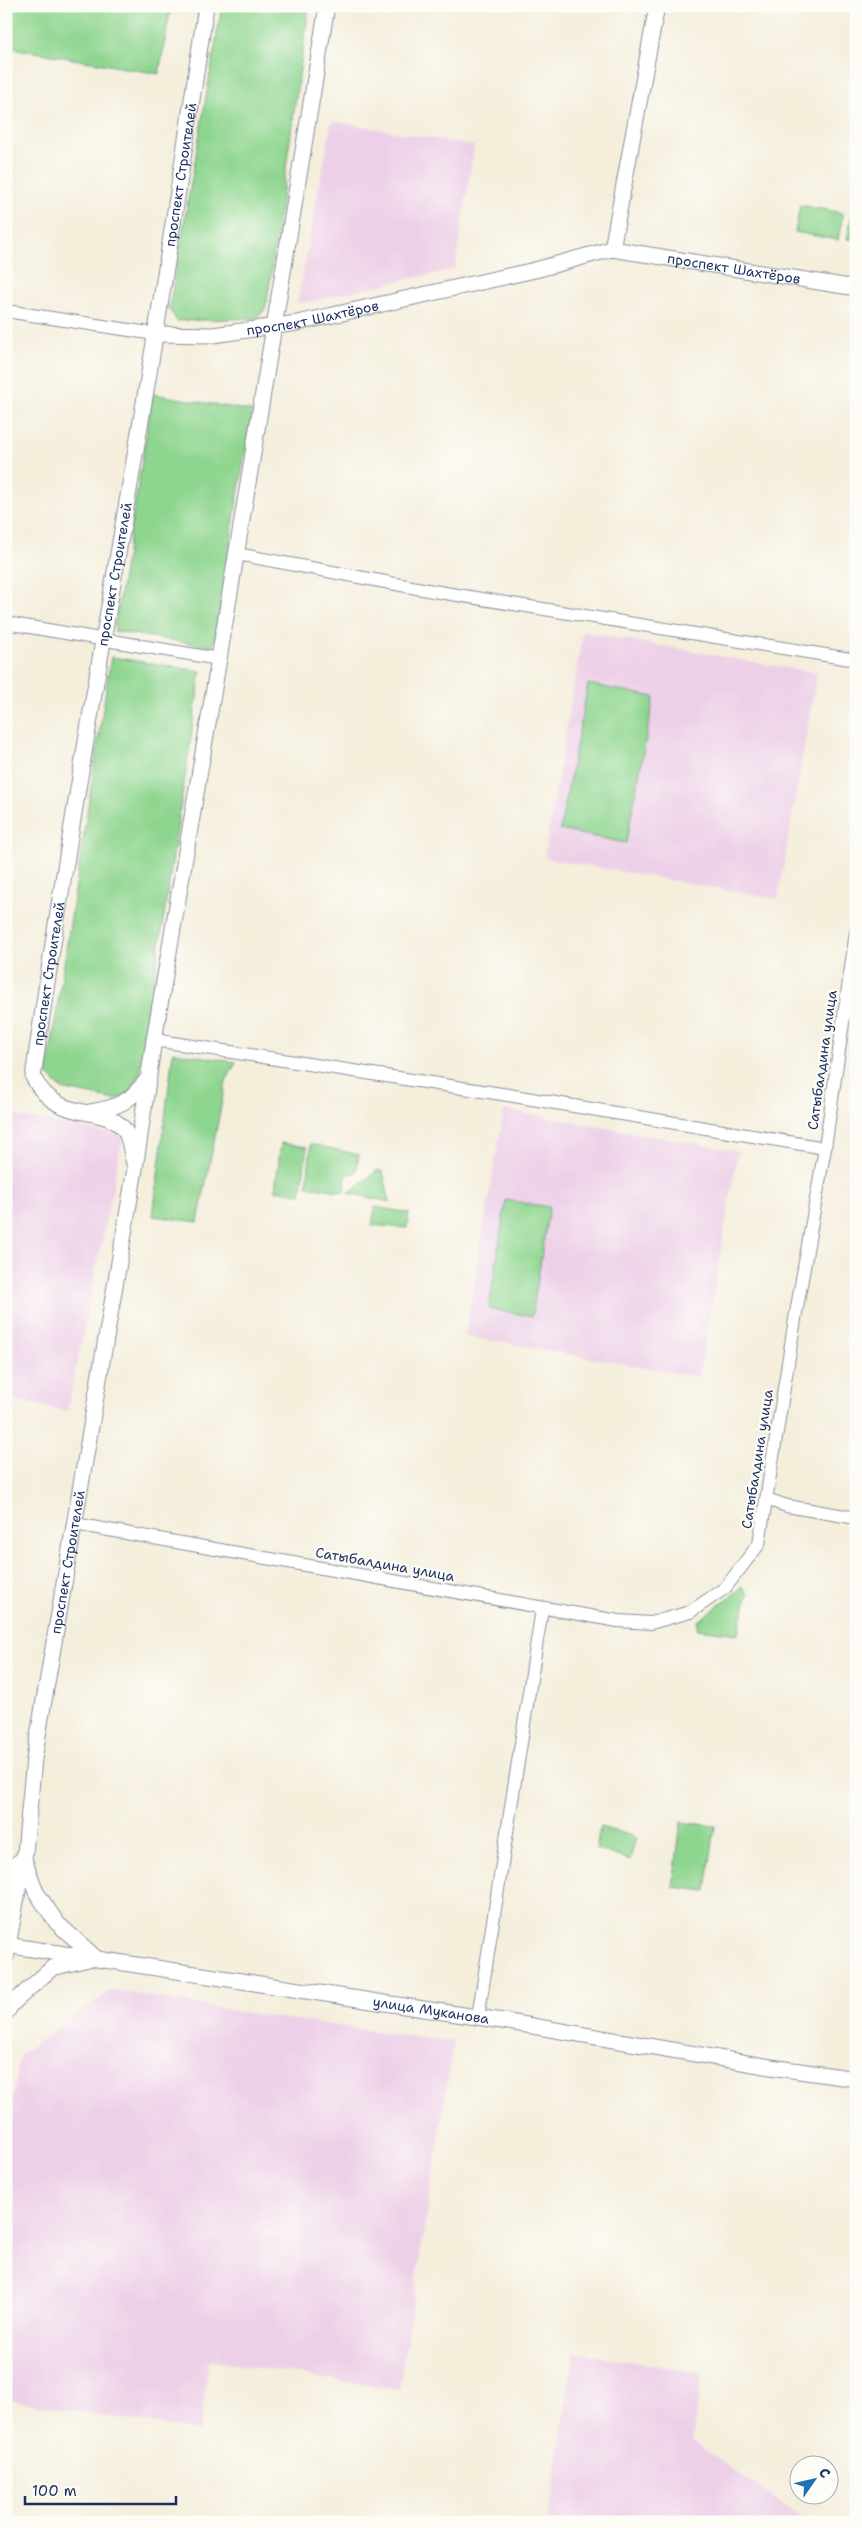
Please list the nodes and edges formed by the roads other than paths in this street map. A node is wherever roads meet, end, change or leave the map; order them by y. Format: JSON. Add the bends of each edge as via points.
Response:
{"nodes":[{"id":1,"x":206,"y":6,"type":"edge"},
{"id":2,"x":326,"y":6,"type":"edge"},
{"id":3,"x":657,"y":6,"type":"edge"},
{"id":4,"x":612,"y":249,"type":"junction"},
{"id":5,"x":856,"y":288,"type":"edge"},
{"id":6,"x":6,"y":311,"type":"edge"},
{"id":7,"x":274,"y":326,"type":"junction"},
{"id":8,"x":155,"y":334,"type":"junction"},
{"id":9,"x":237,"y":554,"type":"junction"},
{"id":10,"x":6,"y":623,"type":"edge"},
{"id":11,"x":102,"y":639,"type":"junction"},
{"id":12,"x":219,"y":659,"type":"junction"},
{"id":13,"x":856,"y":660,"type":"edge"},
{"id":14,"x":856,"y":932,"type":"edge"},
{"id":15,"x":854,"y":956,"type":"edge"},
{"id":16,"x":154,"y":1040,"type":"junction"},
{"id":17,"x":149,"y":1076,"type":"junction"},
{"id":18,"x":83,"y":1113,"type":"junction"},
{"id":19,"x":825,"y":1148,"type":"junction"},
{"id":20,"x":135,"y":1169,"type":"junction"},
{"id":21,"x":766,"y":1499,"type":"junction"},
{"id":22,"x":856,"y":1518,"type":"edge"},
{"id":23,"x":75,"y":1524,"type":"junction"},
{"id":24,"x":542,"y":1609,"type":"junction"},
{"id":25,"x":24,"y":1858,"type":"junction"},
{"id":26,"x":6,"y":1872,"type":"edge"},
{"id":27,"x":7,"y":1949,"type":"edge"},
{"id":28,"x":95,"y":1957,"type":"junction"},
{"id":29,"x":6,"y":2012,"type":"edge"},
{"id":30,"x":478,"y":2017,"type":"junction"},
{"id":31,"x":856,"y":2079,"type":"edge"}],
"edges":[{"from":1,"to":8,"type":"main road","name":"проспект Строителей"},
{"from":2,"to":7,"type":"main road","name":"проспект Строителей"},
{"from":3,"to":4,"type":"main road"},
{"from":4,"to":5,"type":"main road","name":"проспект Шахтёров"},
{"from":4,"to":7,"type":"main road","name":"проспект Шахтёров","via":[[387,305]]},
{"from":6,"to":8,"type":"street","name":"проспект Шахтёров"},
{"from":7,"to":8,"type":"main road","name":"проспект Шахтёров","via":[[213,335]]},
{"from":7,"to":9,"type":"main road","name":"проспект Строителей"},
{"from":8,"to":11,"type":"main road","name":"проспект Строителей"},
{"from":9,"to":12,"type":"main road","name":"проспект Строителей"},
{"from":9,"to":13,"type":"street","via":[[433,592]]},
{"from":10,"to":11,"type":"street"},
{"from":11,"to":12,"type":"street"},
{"from":11,"to":18,"type":"main road","name":"проспект Строителей","via":[[33,1077],[40,1091],[64,1109]]},
{"from":12,"to":16,"type":"main road","name":"проспект Строителей"},
{"from":14,"to":15,"type":"street","name":"Сатыбалдина улица"},
{"from":15,"to":19,"type":"street","name":"Сатыбалдина улица"},
{"from":16,"to":17,"type":"main road","name":"проспект Строителей"},
{"from":16,"to":19,"type":"street"},
{"from":17,"to":18,"type":"main road","via":[[123,1104]]},
{"from":17,"to":20,"type":"main road","name":"проспект Строителей"},
{"from":18,"to":20,"type":"main road","name":"проспект Строителей","via":[[115,1121],[125,1130]]},
{"from":19,"to":21,"type":"street","name":"Сатыбалдина улица"},
{"from":20,"to":23,"type":"main road","name":"проспект Строителей"},
{"from":21,"to":22,"type":"street","via":[[787,1506]]},
{"from":21,"to":24,"type":"street","name":"Сатыбалдина улица","via":[[759,1544],[725,1588],[690,1612],[651,1623]]},
{"from":23,"to":24,"type":"street","name":"Сатыбалдина улица"},
{"from":23,"to":25,"type":"main road","name":"проспект Строителей","via":[[34,1759]]},
{"from":24,"to":30,"type":"street"},
{"from":25,"to":26,"type":"main road"},
{"from":25,"to":27,"type":"main road","name":"проспект Строителей"},
{"from":25,"to":28,"type":"main road","via":[[36,1892],[57,1923]]},
{"from":27,"to":28,"type":"main road","name":"улица Муканова"},
{"from":28,"to":29,"type":"main road","via":[[52,1968]]},
{"from":28,"to":30,"type":"main road","name":"улица Муканова"},
{"from":30,"to":31,"type":"main road","name":"улица Муканова"}]}
